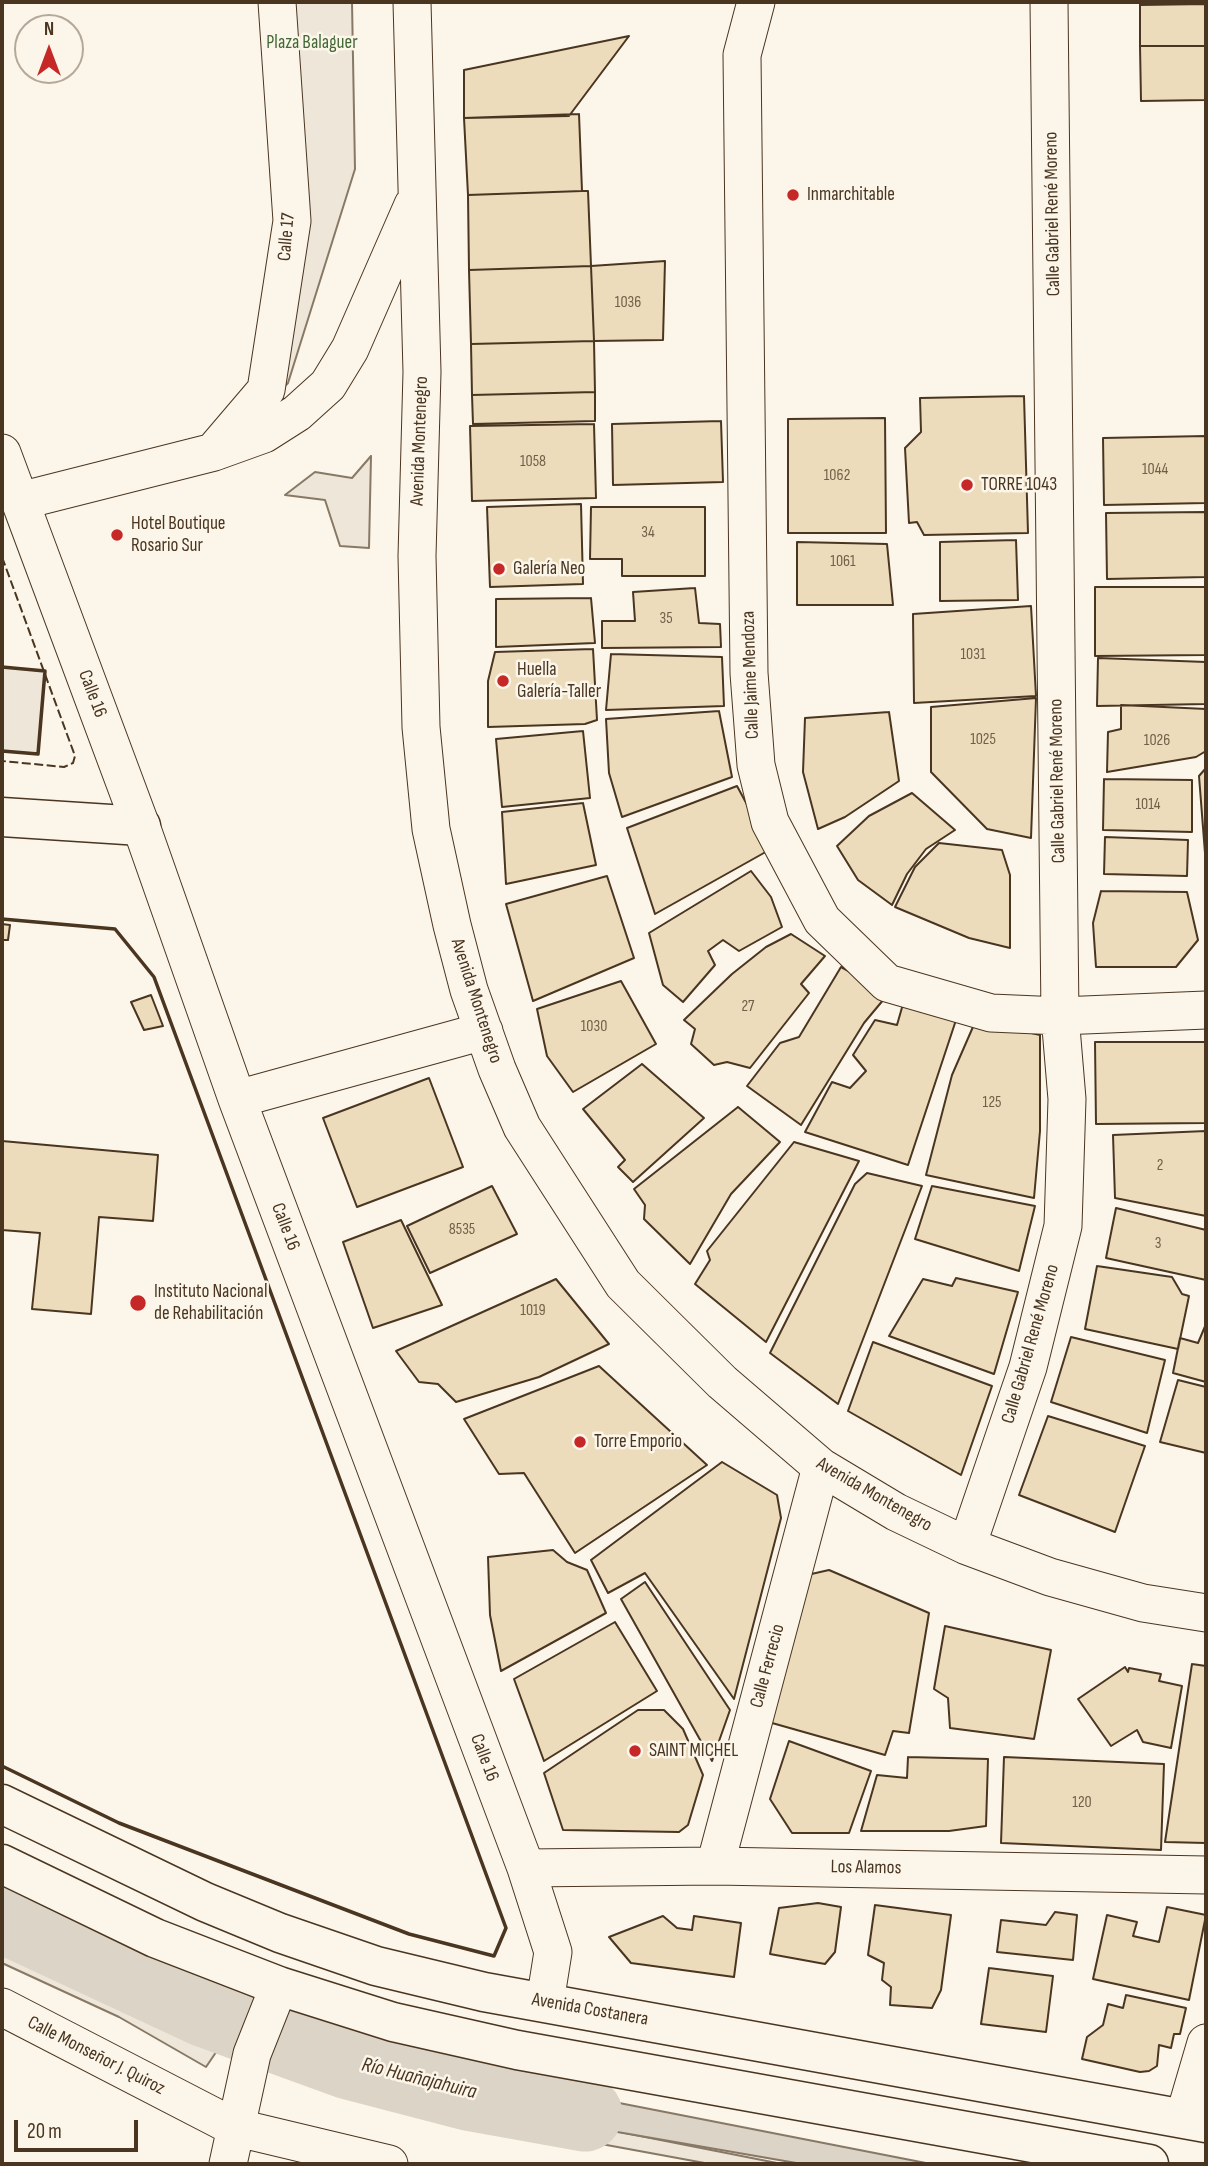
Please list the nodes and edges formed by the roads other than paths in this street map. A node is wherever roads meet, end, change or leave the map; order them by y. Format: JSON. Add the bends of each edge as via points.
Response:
{"nodes":[{"id":1,"x":277,"y":2,"type":"edge"},
{"id":2,"x":412,"y":2,"type":"edge"},
{"id":3,"x":756,"y":2,"type":"edge"},
{"id":4,"x":1049,"y":2,"type":"edge"},
{"id":5,"x":416,"y":198,"type":"junction"},
{"id":6,"x":214,"y":452,"type":"junction"},
{"id":7,"x":2,"y":453,"type":"edge"},
{"id":8,"x":20,"y":501,"type":"junction"},
{"id":9,"x":2,"y":817,"type":"edge"},
{"id":10,"x":141,"y":826,"type":"junction"},
{"id":11,"x":1206,"y":1010,"type":"edge"},
{"id":12,"x":1060,"y":1016,"type":"junction"},
{"id":13,"x":484,"y":1031,"type":"junction"},
{"id":14,"x":237,"y":1099,"type":"junction"},
{"id":15,"x":821,"y":1467,"type":"junction"},
{"id":16,"x":967,"y":1546,"type":"junction"},
{"id":17,"x":1206,"y":1613,"type":"edge"},
{"id":18,"x":2,"y":1804,"type":"edge"},
{"id":19,"x":2,"y":1864,"type":"edge"},
{"id":20,"x":715,"y":1866,"type":"junction"},
{"id":21,"x":526,"y":1868,"type":"junction"},
{"id":22,"x":1206,"y":1875,"type":"edge"},
{"id":23,"x":275,"y":1997,"type":"junction"},
{"id":24,"x":545,"y":2002,"type":"junction"},
{"id":25,"x":2,"y":2007,"type":"edge"},
{"id":26,"x":1206,"y":2043,"type":"edge"},
{"id":27,"x":1195,"y":2121,"type":"edge"},
{"id":28,"x":234,"y":2127,"type":"junction"},
{"id":29,"x":228,"y":2164,"type":"edge"},
{"id":30,"x":389,"y":2164,"type":"edge"},
{"id":31,"x":1149,"y":2164,"type":"edge"}],
"edges":[{"from":1,"to":6,"type":"street","name":"Calle 17","via":[[292,221],[266,390]]},
{"from":2,"to":5,"type":"street","name":"Avenida Montenegro"},
{"from":3,"to":12,"type":"street","name":"Calle Jaime Mendoza","via":[[742,55],[749,673],[756,765],[770,822],[822,920],[887,983],[991,1013]]},
{"from":4,"to":12,"type":"street","name":"Calle Gabriel René Moreno"},
{"from":5,"to":6,"type":"street","via":[[350,349],[328,386],[264,434]]},
{"from":5,"to":13,"type":"street","name":"Avenida Montenegro","via":[[422,372],[416,556],[421,727],[434,841],[452,925]]},
{"from":6,"to":8,"type":"street"},
{"from":7,"to":8,"type":"street","name":"Calle 16"},
{"from":8,"to":10,"type":"street","name":"Calle 16"},
{"from":9,"to":10,"type":"main road"},
{"from":10,"to":14,"type":"street","name":"Calle 16"},
{"from":11,"to":12,"type":"street","name":"Calle Jaime Mendoza"},
{"from":12,"to":16,"type":"street","name":"Calle Gabriel René Moreno","via":[[1068,1099],[1063,1226],[1028,1367]]},
{"from":13,"to":14,"type":"street"},
{"from":13,"to":15,"type":"street","name":"Avenida Montenegro","via":[[522,1126],[623,1284],[722,1382]]},
{"from":14,"to":21,"type":"street","name":"Calle 16"},
{"from":15,"to":16,"type":"street","name":"Avenida Montenegro","via":[[896,1512]]},
{"from":15,"to":20,"type":"street","name":"Calle Ferrecio"},
{"from":16,"to":17,"type":"street","name":"Avenida Montenegro","via":[[1050,1577],[1143,1603]]},
{"from":18,"to":24,"type":"main road","name":"Avenida Costanera","via":[[280,1933],[376,1966]]},
{"from":19,"to":23,"type":"main road"},
{"from":20,"to":21,"type":"street","name":"Los Alamos"},
{"from":20,"to":22,"type":"street","name":"Los Alamos"},
{"from":21,"to":24,"type":"street","name":"Calle 16","via":[[554,1952]]},
{"from":23,"to":28,"type":"street","via":[[252,2054]]},
{"from":23,"to":31,"type":"main road","via":[[517,2050]]},
{"from":24,"to":27,"type":"main road","name":"Avenida Costanera"},
{"from":25,"to":28,"type":"street","name":"Calle Monseñor J. Quiroz"},
{"from":26,"to":27,"type":"street"},
{"from":28,"to":29,"type":"street"},
{"from":28,"to":30,"type":"street","name":"Calle Monseñor J. Quiroz"}]}
